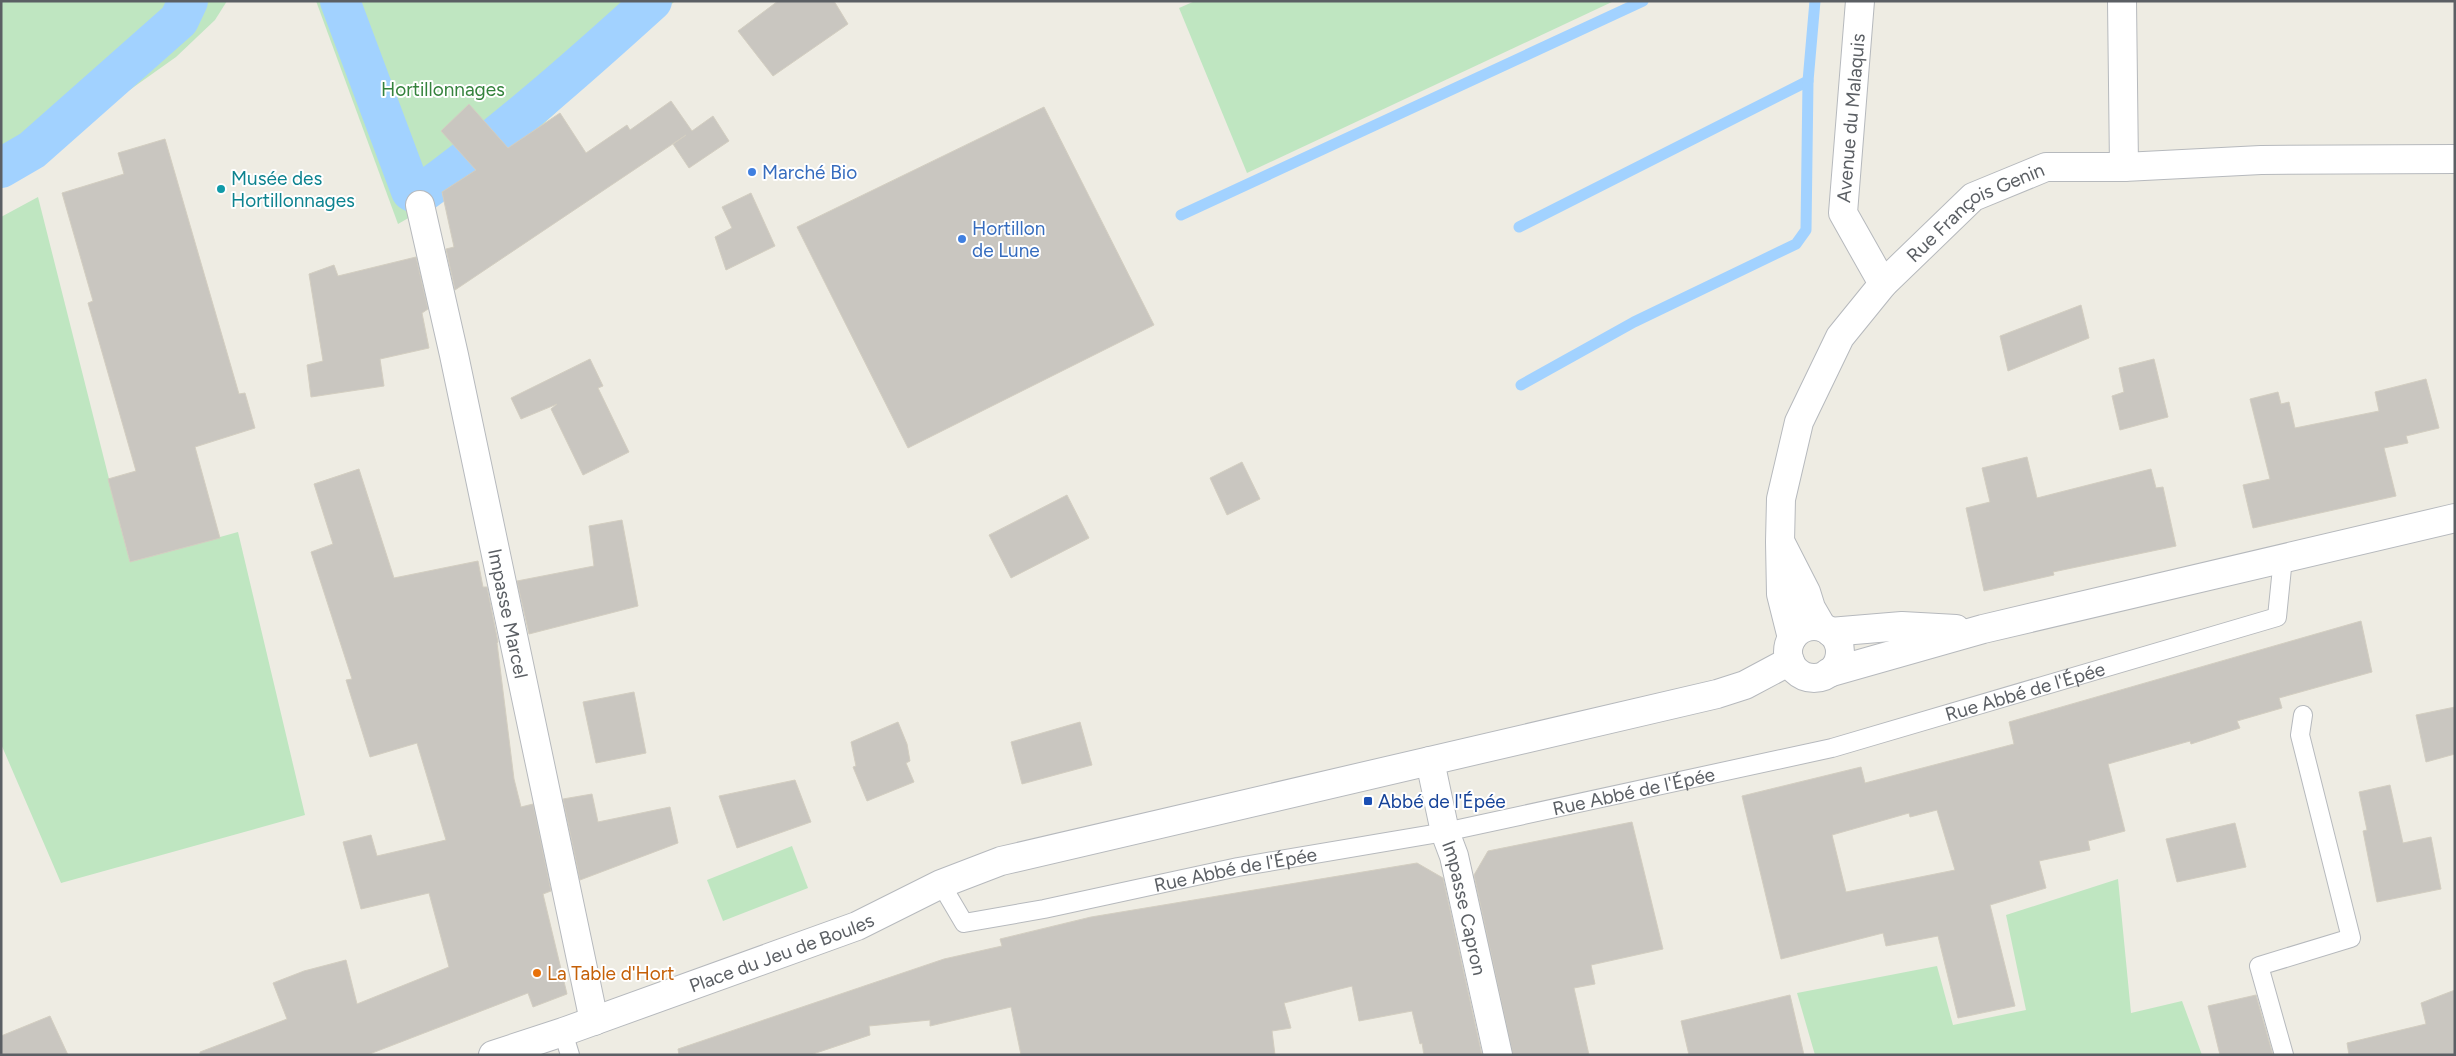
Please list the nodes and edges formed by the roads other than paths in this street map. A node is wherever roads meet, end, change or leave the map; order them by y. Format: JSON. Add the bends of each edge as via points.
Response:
{"nodes":[{"id":1,"x":1860,"y":1,"type":"edge"},
{"id":2,"x":2122,"y":1,"type":"edge"},
{"id":3,"x":2455,"y":159,"type":"edge"},
{"id":4,"x":2124,"y":167,"type":"junction"},
{"id":5,"x":420,"y":205,"type":"dead end"},
{"id":6,"x":1883,"y":284,"type":"junction"},
{"id":7,"x":2455,"y":518,"type":"edge"},
{"id":8,"x":1780,"y":542,"type":"junction"},
{"id":9,"x":2283,"y":558,"type":"junction"},
{"id":10,"x":1983,"y":629,"type":"junction"},
{"id":11,"x":1826,"y":630,"type":"junction"},
{"id":12,"x":1791,"y":650,"type":"junction"},
{"id":13,"x":1828,"y":673,"type":"junction"},
{"id":14,"x":2303,"y":715,"type":"dead end"},
{"id":15,"x":1430,"y":761,"type":"junction"},
{"id":16,"x":1445,"y":832,"type":"junction"},
{"id":17,"x":941,"y":884,"type":"junction"},
{"id":18,"x":594,"y":1021,"type":"junction"},
{"id":19,"x":567,"y":1043,"type":"edge"},
{"id":20,"x":493,"y":1055,"type":"edge"},
{"id":21,"x":1498,"y":1055,"type":"edge"},
{"id":22,"x":2284,"y":1055,"type":"edge"}],
"edges":[{"from":1,"to":6,"type":"street","name":"Avenue du Malaquis","via":[[1842,213]]},
{"from":2,"to":4,"type":"street"},
{"from":3,"to":4,"type":"street","name":"Rue François Genin","via":[[2261,160]]},
{"from":4,"to":6,"type":"street","name":"Rue François Genin","via":[[2046,167],[1973,197]]},
{"from":5,"to":18,"type":"street","name":"Impasse Marcel"},
{"from":6,"to":8,"type":"street","name":"Rue François Genin","via":[[1840,337],[1799,422],[1781,498]]},
{"from":7,"to":9,"type":"street"},
{"from":8,"to":11,"type":"street","name":"Rue François Genin","via":[[1811,608]]},
{"from":8,"to":12,"type":"street","name":"Rue François Genin","via":[[1781,594]]},
{"from":9,"to":10,"type":"street"},
{"from":9,"to":16,"type":"lane","name":"Rue Abbé de l'Épée","via":[[2279,625],[1832,748]]},
{"from":10,"to":11,"type":"street","via":[[1902,626]]},
{"from":10,"to":13,"type":"street"},
{"from":11,"to":12,"type":"street","via":[[1805,627]]},
{"from":11,"to":13,"type":"street","via":[[1839,645],[1840,653]]},
{"from":12,"to":13,"type":"street","via":[[1795,669],[1810,677]]},
{"from":12,"to":15,"type":"street","name":"Place du Jeu de Boules","via":[[1744,685],[1717,694]]},
{"from":14,"to":22,"type":"lane","via":[[2300,735],[2351,938],[2259,966]]},
{"from":15,"to":16,"type":"street","name":"Impasse Capron"},
{"from":15,"to":17,"type":"street","name":"Place du Jeu de Boules","via":[[1001,861]]},
{"from":16,"to":17,"type":"lane","name":"Rue Abbé de l'Épée","via":[[1238,867],[964,923]]},
{"from":16,"to":21,"type":"street","name":"Impasse Capron","via":[[1454,856]]},
{"from":17,"to":18,"type":"street","name":"Place du Jeu de Boules","via":[[857,926]]},
{"from":18,"to":19,"type":"street","name":"Place du Jeu de Boules"},
{"from":19,"to":20,"type":"street","name":"Place du Jeu de Boules"}]}
